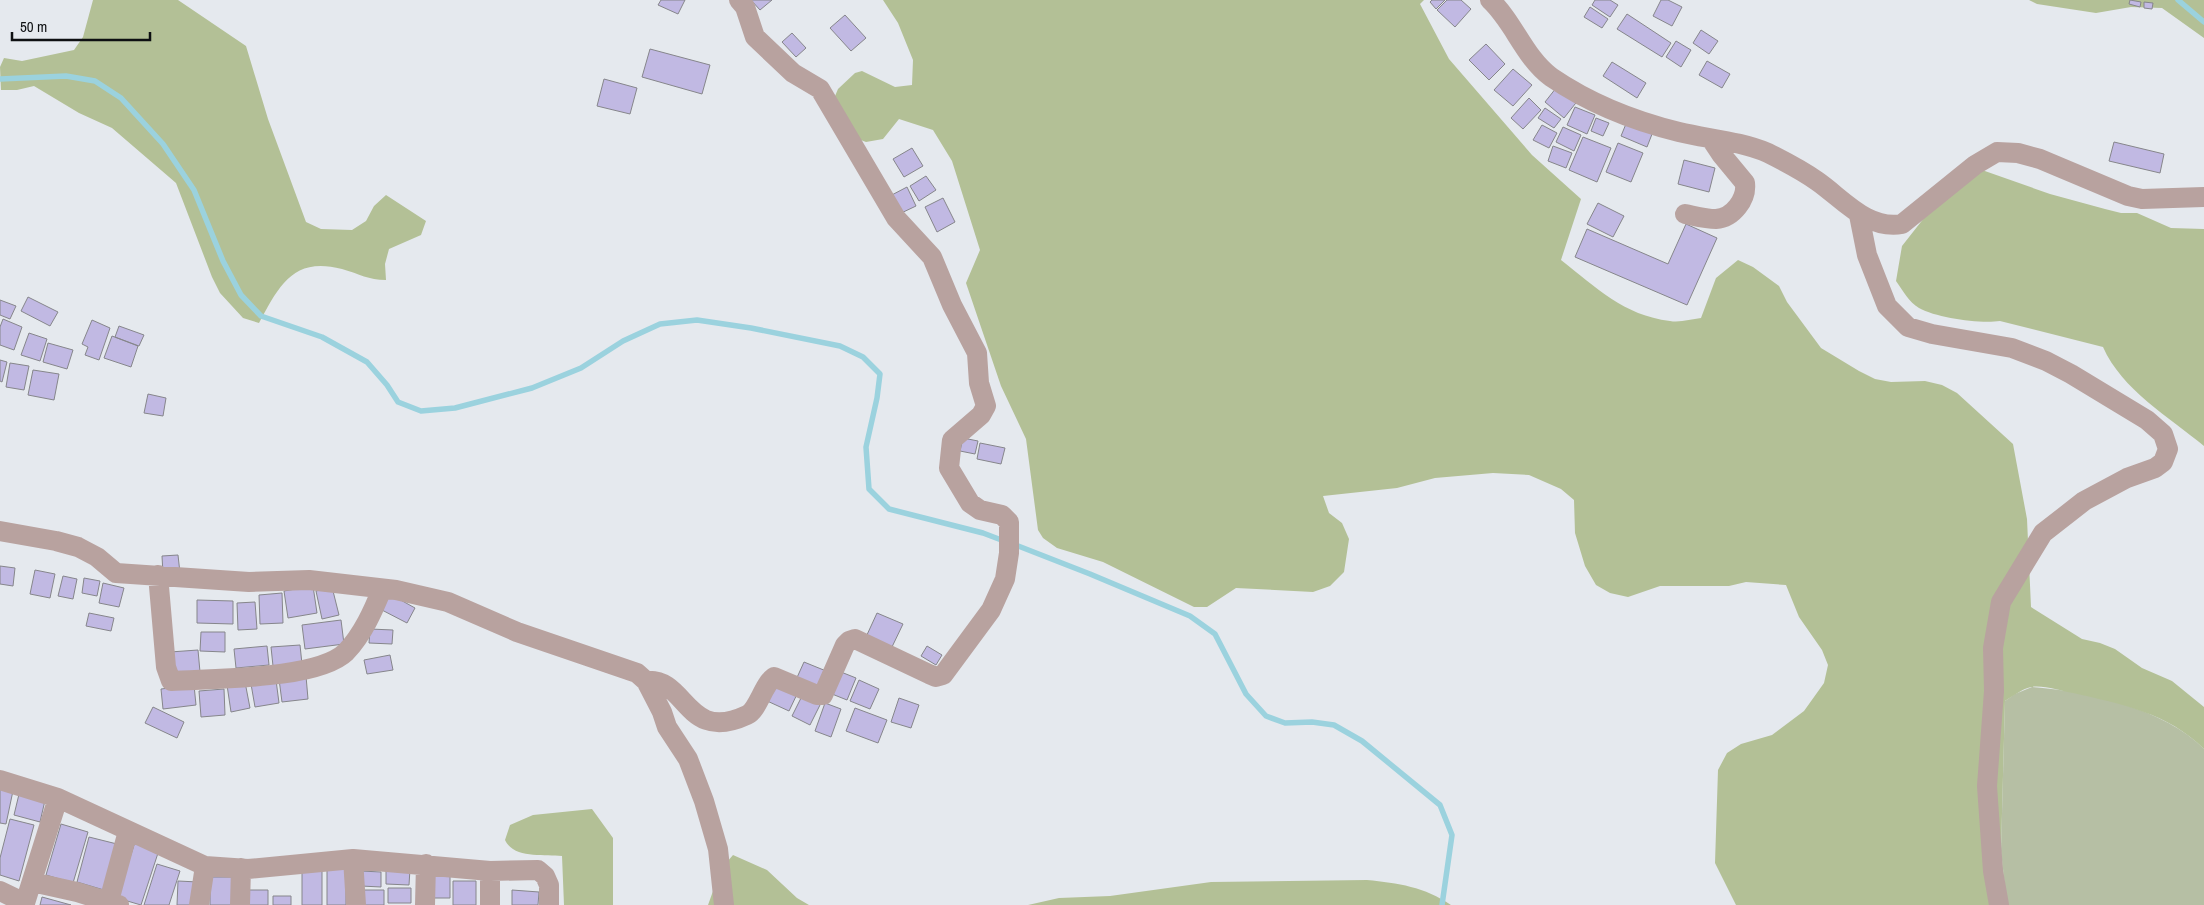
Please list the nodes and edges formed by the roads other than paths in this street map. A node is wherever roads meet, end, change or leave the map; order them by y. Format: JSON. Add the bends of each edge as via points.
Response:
{"nodes":[{"id":1,"x":738,"y":0,"type":"edge"},
{"id":2,"x":1490,"y":0,"type":"edge"},
{"id":3,"x":1711,"y":139,"type":"junction"},
{"id":4,"x":2204,"y":197,"type":"edge"},
{"id":5,"x":1685,"y":214,"type":"dead end"},
{"id":6,"x":1859,"y":215,"type":"junction"},
{"id":7,"x":0,"y":531,"type":"edge"},
{"id":8,"x":158,"y":575,"type":"junction"},
{"id":9,"x":382,"y":589,"type":"junction"},
{"id":10,"x":646,"y":681,"type":"junction"},
{"id":11,"x":0,"y":780,"type":"edge"},
{"id":12,"x":58,"y":798,"type":"junction"},
{"id":13,"x":128,"y":831,"type":"junction"},
{"id":14,"x":354,"y":859,"type":"junction"},
{"id":15,"x":426,"y":864,"type":"junction"},
{"id":16,"x":205,"y":866,"type":"junction"},
{"id":17,"x":241,"y":868,"type":"junction"},
{"id":18,"x":490,"y":871,"type":"junction"},
{"id":19,"x":32,"y":882,"type":"junction"},
{"id":20,"x":0,"y":891,"type":"edge"},
{"id":21,"x":114,"y":903,"type":"edge"},
{"id":22,"x":25,"y":904,"type":"edge"},
{"id":23,"x":199,"y":905,"type":"edge"},
{"id":24,"x":240,"y":905,"type":"edge"},
{"id":25,"x":356,"y":905,"type":"edge"},
{"id":26,"x":425,"y":905,"type":"edge"},
{"id":27,"x":490,"y":905,"type":"edge"},
{"id":28,"x":548,"y":905,"type":"edge"},
{"id":29,"x":724,"y":905,"type":"edge"},
{"id":30,"x":1999,"y":905,"type":"edge"}],
"edges":[{"from":1,"to":10,"type":"street","via":[[745,7],[755,37],[793,74],[820,89],[896,218],[935,263],[952,305],[978,353],[986,406],[981,415],[952,440],[949,468],[975,508],[1002,515],[1009,522],[1009,553],[1002,587],[991,610],[943,675],[929,674],[855,639],[845,645],[823,695],[774,677],[749,714],[712,722],[691,711],[666,684]]},
{"from":2,"to":3,"type":"street","via":[[1504,14],[1521,44],[1550,76],[1603,107],[1678,132]]},
{"from":3,"to":5,"type":"street","via":[[1745,183],[1744,199],[1727,216],[1717,219]]},
{"from":3,"to":6,"type":"street","via":[[1766,153],[1817,180]]},
{"from":4,"to":6,"type":"street","via":[[2142,199],[2040,159],[1997,152],[1975,165],[1902,224],[1878,224]]},
{"from":6,"to":30,"type":"street","via":[[1867,255],[1887,306],[1908,327],[2012,348],[2046,361],[2147,420],[2164,434],[2168,448],[2163,462],[2084,501],[2044,533],[2001,602],[1993,648],[1994,691],[1987,786],[1993,871]]},
{"from":7,"to":8,"type":"street","via":[[78,547],[116,573]]},
{"from":8,"to":9,"type":"street","via":[[249,582],[309,580]]},
{"from":8,"to":9,"type":"street","via":[[166,667],[171,681],[299,672],[326,664],[345,652],[362,631]]},
{"from":9,"to":10,"type":"street","via":[[448,602],[517,632],[620,666]]},
{"from":10,"to":29,"type":"street","via":[[666,727],[688,759],[704,801],[718,849]]},
{"from":11,"to":12,"type":"street"},
{"from":12,"to":13,"type":"street"},
{"from":12,"to":19,"type":"street"},
{"from":13,"to":16,"type":"street"},
{"from":13,"to":21,"type":"street"},
{"from":14,"to":15,"type":"street"},
{"from":14,"to":17,"type":"street"},
{"from":14,"to":25,"type":"street"},
{"from":15,"to":18,"type":"street"},
{"from":15,"to":26,"type":"street"},
{"from":16,"to":17,"type":"street"},
{"from":16,"to":23,"type":"street"},
{"from":17,"to":24,"type":"street"},
{"from":18,"to":27,"type":"street"},
{"from":18,"to":28,"type":"street","via":[[538,870],[549,885]]},
{"from":19,"to":21,"type":"street"},
{"from":19,"to":22,"type":"street"},
{"from":20,"to":22,"type":"street"}]}
